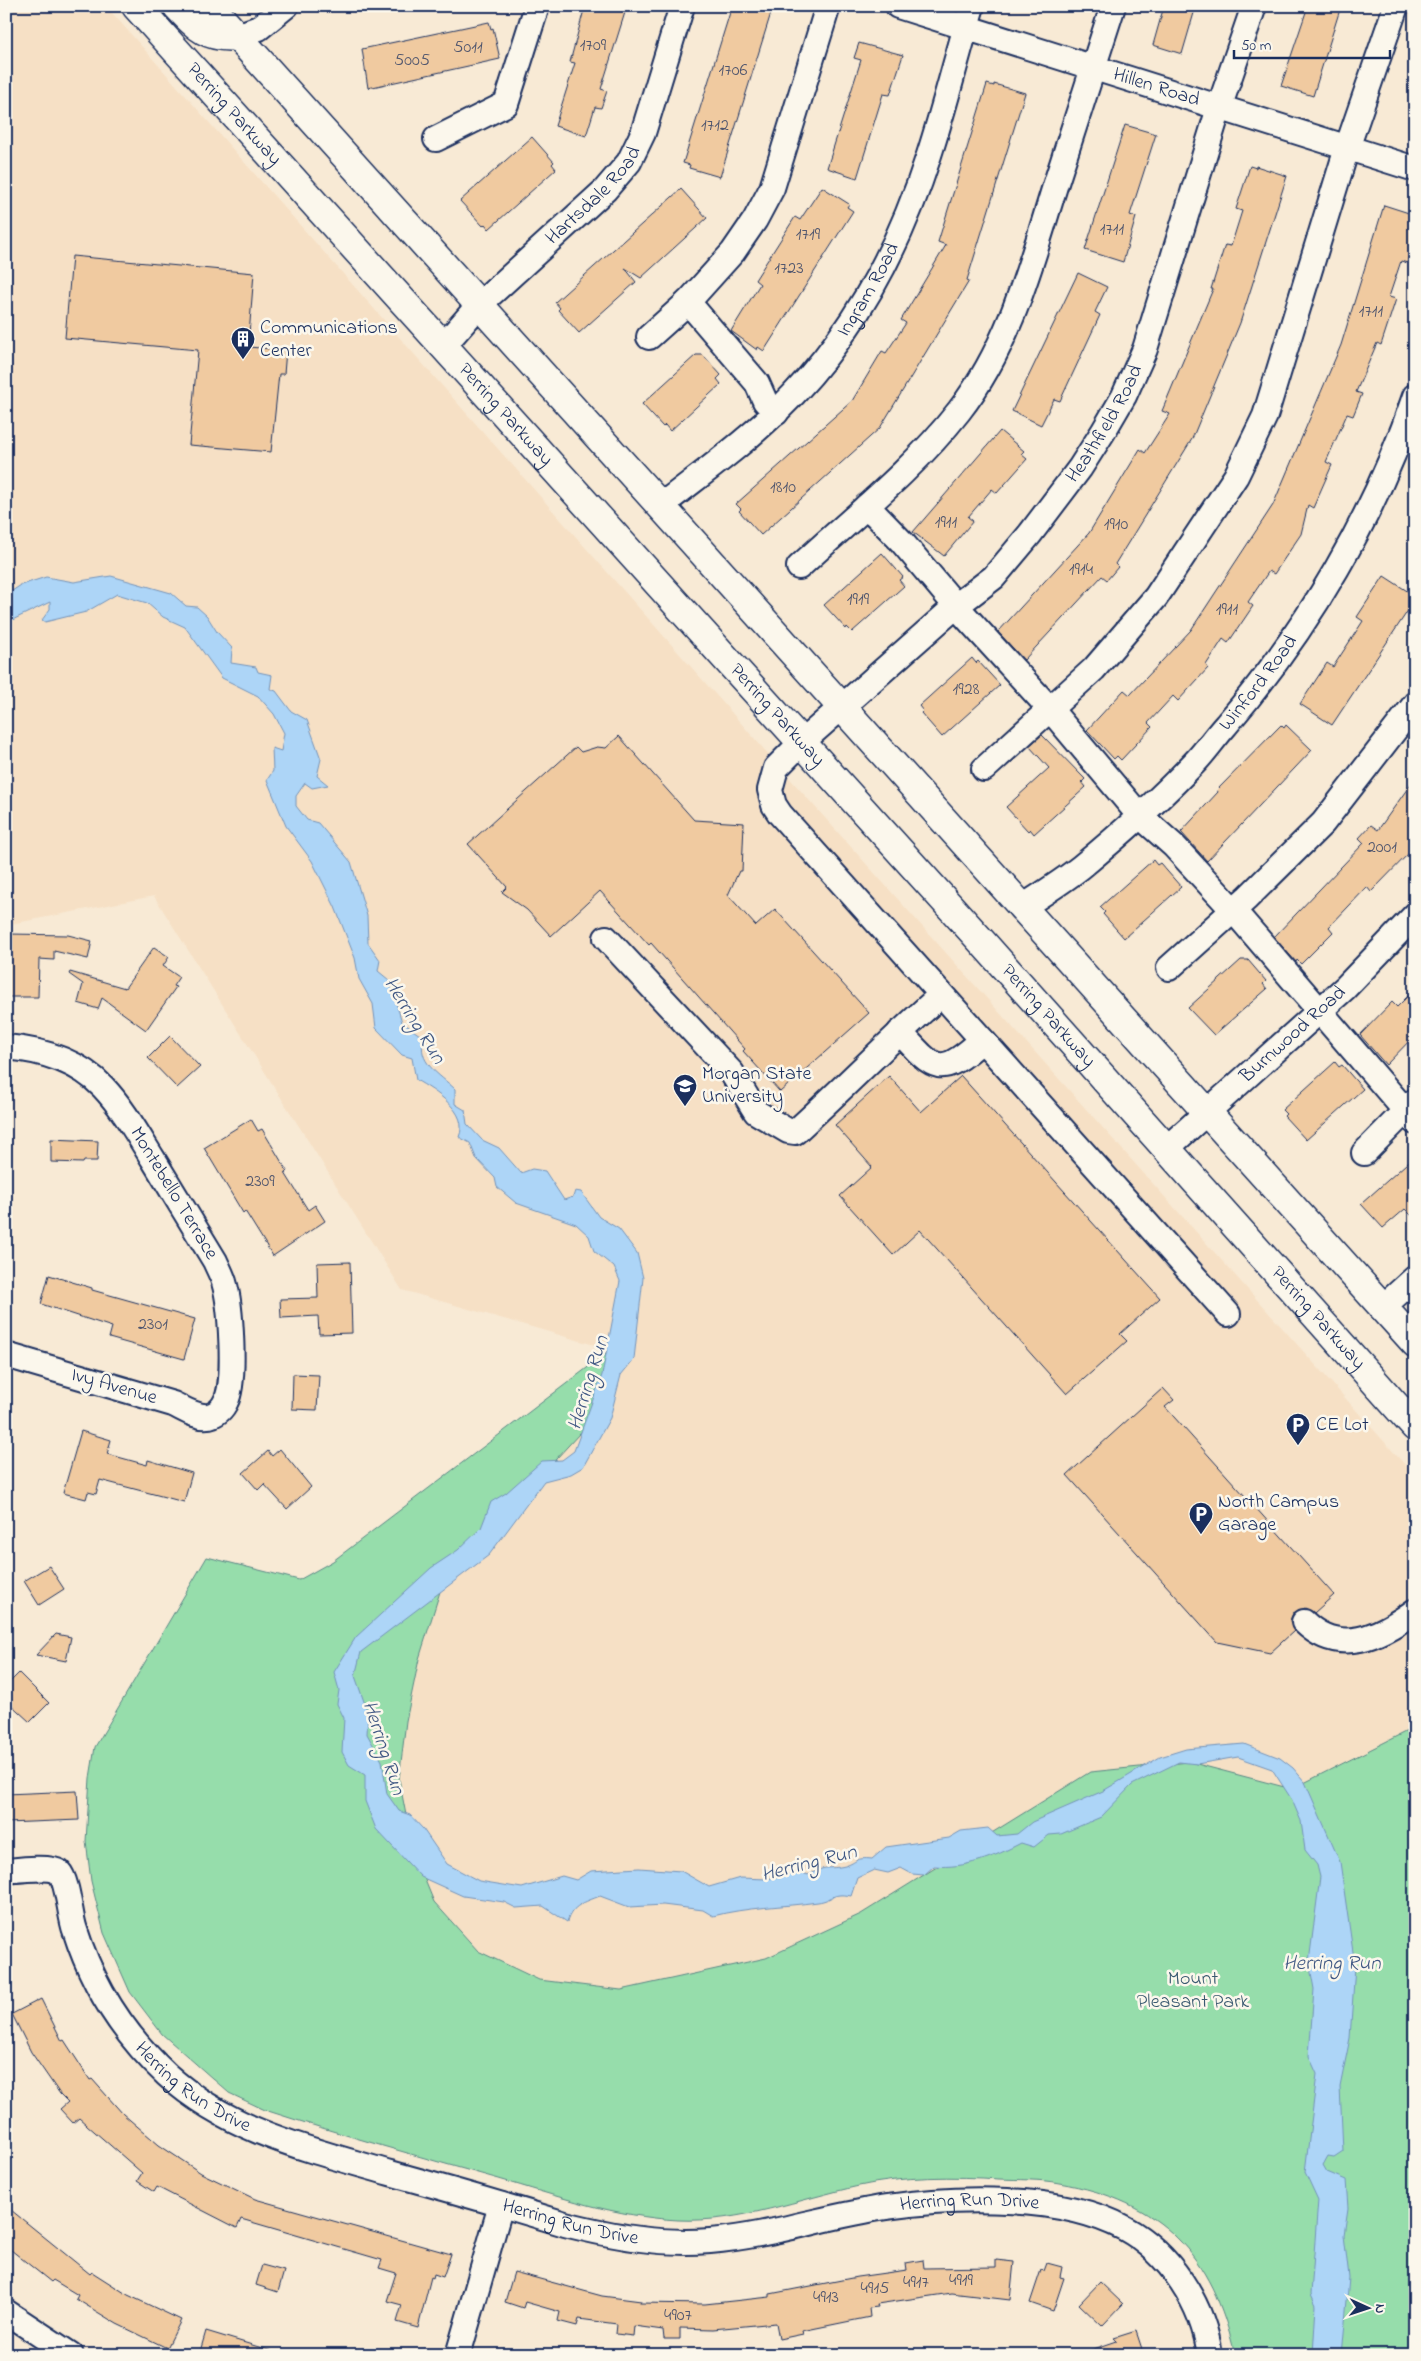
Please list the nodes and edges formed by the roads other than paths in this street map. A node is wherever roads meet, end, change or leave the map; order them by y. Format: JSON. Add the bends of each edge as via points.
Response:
{"nodes":[{"id":1,"x":136,"y":6,"type":"edge"},
{"id":2,"x":177,"y":6,"type":"edge"},
{"id":3,"x":210,"y":6,"type":"edge"},
{"id":4,"x":286,"y":6,"type":"edge"},
{"id":5,"x":537,"y":6,"type":"edge"},
{"id":6,"x":682,"y":6,"type":"edge"},
{"id":7,"x":828,"y":6,"type":"edge"},
{"id":8,"x":898,"y":6,"type":"edge"},
{"id":9,"x":1113,"y":6,"type":"edge"},
{"id":10,"x":1254,"y":6,"type":"edge"},
{"id":11,"x":1396,"y":6,"type":"edge"},
{"id":12,"x":969,"y":16,"type":"edge"},
{"id":13,"x":237,"y":36,"type":"junction"},
{"id":14,"x":1093,"y":68,"type":"junction"},
{"id":15,"x":1219,"y":108,"type":"junction"},
{"id":16,"x":436,"y":139,"type":"dead end"},
{"id":17,"x":1347,"y":148,"type":"junction"},
{"id":18,"x":1415,"y":169,"type":"edge"},
{"id":19,"x":688,"y":302,"type":"junction"},
{"id":20,"x":479,"y":305,"type":"junction"},
{"id":21,"x":649,"y":337,"type":"dead end"},
{"id":22,"x":444,"y":345,"type":"junction"},
{"id":23,"x":1415,"y":396,"type":"edge"},
{"id":24,"x":776,"y":413,"type":"junction"},
{"id":25,"x":662,"y":505,"type":"junction"},
{"id":26,"x":867,"y":506,"type":"junction"},
{"id":27,"x":799,"y":567,"type":"dead end"},
{"id":28,"x":956,"y":606,"type":"junction"},
{"id":29,"x":1415,"y":704,"type":"edge"},
{"id":30,"x":842,"y":708,"type":"junction"},
{"id":31,"x":1050,"y":709,"type":"junction"},
{"id":32,"x":801,"y":743,"type":"junction"},
{"id":33,"x":984,"y":769,"type":"dead end"},
{"id":34,"x":1139,"y":815,"type":"junction"},
{"id":35,"x":1022,"y":908,"type":"junction"},
{"id":36,"x":1234,"y":911,"type":"junction"},
{"id":37,"x":1415,"y":915,"type":"edge"},
{"id":38,"x":606,"y":938,"type":"dead end"},
{"id":39,"x":1169,"y":968,"type":"dead end"},
{"id":40,"x":941,"y":995,"type":"junction"},
{"id":41,"x":1318,"y":1011,"type":"junction"},
{"id":42,"x":900,"y":1032,"type":"junction"},
{"id":43,"x":981,"y":1040,"type":"junction"},
{"id":44,"x":6,"y":1047,"type":"edge"},
{"id":45,"x":1411,"y":1111,"type":"edge"},
{"id":46,"x":1205,"y":1113,"type":"junction"},
{"id":47,"x":1166,"y":1150,"type":"junction"},
{"id":48,"x":1364,"y":1152,"type":"dead end"},
{"id":49,"x":1415,"y":1278,"type":"edge"},
{"id":50,"x":1383,"y":1306,"type":"junction"},
{"id":51,"x":1228,"y":1314,"type":"dead end"},
{"id":52,"x":1415,"y":1343,"type":"edge"},
{"id":53,"x":6,"y":1355,"type":"edge"},
{"id":54,"x":220,"y":1410,"type":"joint"},
{"id":55,"x":1415,"y":1427,"type":"edge"},
{"id":56,"x":1415,"y":1611,"type":"edge"},
{"id":57,"x":1304,"y":1622,"type":"dead end"},
{"id":58,"x":6,"y":1871,"type":"edge"},
{"id":59,"x":501,"y":2205,"type":"junction"},
{"id":60,"x":6,"y":2312,"type":"edge"},
{"id":61,"x":71,"y":2355,"type":"edge"},
{"id":62,"x":458,"y":2355,"type":"edge"},
{"id":63,"x":1210,"y":2355,"type":"edge"}],
"edges":[{"from":1,"to":22,"type":"main road","name":"Perring Parkway"},
{"from":2,"to":13,"type":"main road","via":[[207,33],[220,38]]},
{"from":3,"to":13,"type":"main road"},
{"from":4,"to":13,"type":"street","via":[[259,28]]},
{"from":5,"to":16,"type":"street","via":[[506,104]]},
{"from":6,"to":20,"type":"street","name":"Hartsdale Road","via":[[643,133],[629,162],[605,190]]},
{"from":7,"to":19,"type":"street","via":[[772,188],[734,252]]},
{"from":8,"to":12,"type":"street","name":"Hillen Road"},
{"from":9,"to":14,"type":"street"},
{"from":10,"to":15,"type":"street","name":"Heathfield Road"},
{"from":11,"to":17,"type":"street"},
{"from":12,"to":14,"type":"street","name":"Hillen Road"},
{"from":12,"to":24,"type":"street","name":"Ingram Road","via":[[914,200],[883,268],[861,308],[829,354]]},
{"from":13,"to":20,"type":"main road"},
{"from":14,"to":15,"type":"street","name":"Hillen Road"},
{"from":14,"to":26,"type":"street","via":[[1022,293],[982,376],[960,411]]},
{"from":15,"to":17,"type":"street","name":"Hillen Road"},
{"from":15,"to":28,"type":"street","name":"Heathfield Road","via":[[1145,349],[1124,396],[1080,468],[1030,534],[994,577]]},
{"from":17,"to":18,"type":"street","name":"Hillen Road"},
{"from":17,"to":31,"type":"street","via":[[1265,416],[1236,476],[1156,597],[1094,669]]},
{"from":19,"to":21,"type":"street"},
{"from":19,"to":24,"type":"street","via":[[757,384],[765,401]]},
{"from":20,"to":22,"type":"street","name":"Hartsdale Road"},
{"from":20,"to":25,"type":"main road"},
{"from":22,"to":32,"type":"main road","name":"Perring Parkway"},
{"from":23,"to":34,"type":"street","name":"Winford Road","via":[[1364,515],[1311,612],[1252,694],[1198,759]]},
{"from":24,"to":25,"type":"street","name":"Ingram Road"},
{"from":25,"to":30,"type":"main road"},
{"from":26,"to":27,"type":"street"},
{"from":26,"to":28,"type":"street"},
{"from":28,"to":30,"type":"street","name":"Heathfield Road"},
{"from":28,"to":31,"type":"street"},
{"from":29,"to":36,"type":"street","via":[[1323,823]]},
{"from":30,"to":32,"type":"street","name":"Heathfield Road"},
{"from":30,"to":35,"type":"main road"},
{"from":31,"to":33,"type":"street"},
{"from":31,"to":34,"type":"street"},
{"from":32,"to":40,"type":"street","name":"Heathfield Road","via":[[776,768],[770,790],[774,805]]},
{"from":32,"to":47,"type":"main road","name":"Perring Parkway"},
{"from":34,"to":35,"type":"street","name":"Winford Road","via":[[1079,868]]},
{"from":34,"to":36,"type":"street","via":[[1174,846]]},
{"from":35,"to":46,"type":"main road"},
{"from":36,"to":39,"type":"street"},
{"from":36,"to":41,"type":"street"},
{"from":37,"to":41,"type":"street","name":"Burnwood Road","via":[[1345,988]]},
{"from":38,"to":42,"type":"street","via":[[732,1074],[756,1112],[788,1131],[795,1132],[843,1090]]},
{"from":40,"to":42,"type":"street"},
{"from":40,"to":43,"type":"street","name":"Heathfield Road"},
{"from":41,"to":45,"type":"street"},
{"from":41,"to":46,"type":"street","name":"Burnwood Road"},
{"from":42,"to":43,"type":"street","via":[[926,1060],[940,1066],[956,1063]]},
{"from":43,"to":51,"type":"street","name":"Heathfield Road"},
{"from":44,"to":54,"type":"street","name":"Montebello Terrace","via":[[49,1054],[102,1086],[122,1110],[215,1261],[224,1282],[232,1357],[227,1400]]},
{"from":45,"to":48,"type":"street"},
{"from":46,"to":47,"type":"street","name":"Burnwood Road"},
{"from":46,"to":50,"type":"main road"},
{"from":47,"to":55,"type":"main road","name":"Perring Parkway"},
{"from":49,"to":50,"type":"street"},
{"from":50,"to":52,"type":"main road"},
{"from":53,"to":54,"type":"street","name":"Ivy Avenue","via":[[173,1404],[199,1416],[210,1416]]},
{"from":56,"to":57,"type":"street","via":[[1387,1628],[1352,1641],[1321,1636]]},
{"from":58,"to":59,"type":"street","name":"Herring Run Drive","via":[[51,1869],[58,1872],[63,1879],[82,1951],[114,2014],[151,2060],[198,2100],[276,2140]]},
{"from":59,"to":62,"type":"street"},
{"from":59,"to":63,"type":"street","name":"Herring Run Drive","via":[[605,2234],[684,2243],[745,2238],[920,2203],[989,2201],[1061,2208],[1124,2228],[1164,2259],[1194,2303]]},
{"from":60,"to":61,"type":"street"}]}
